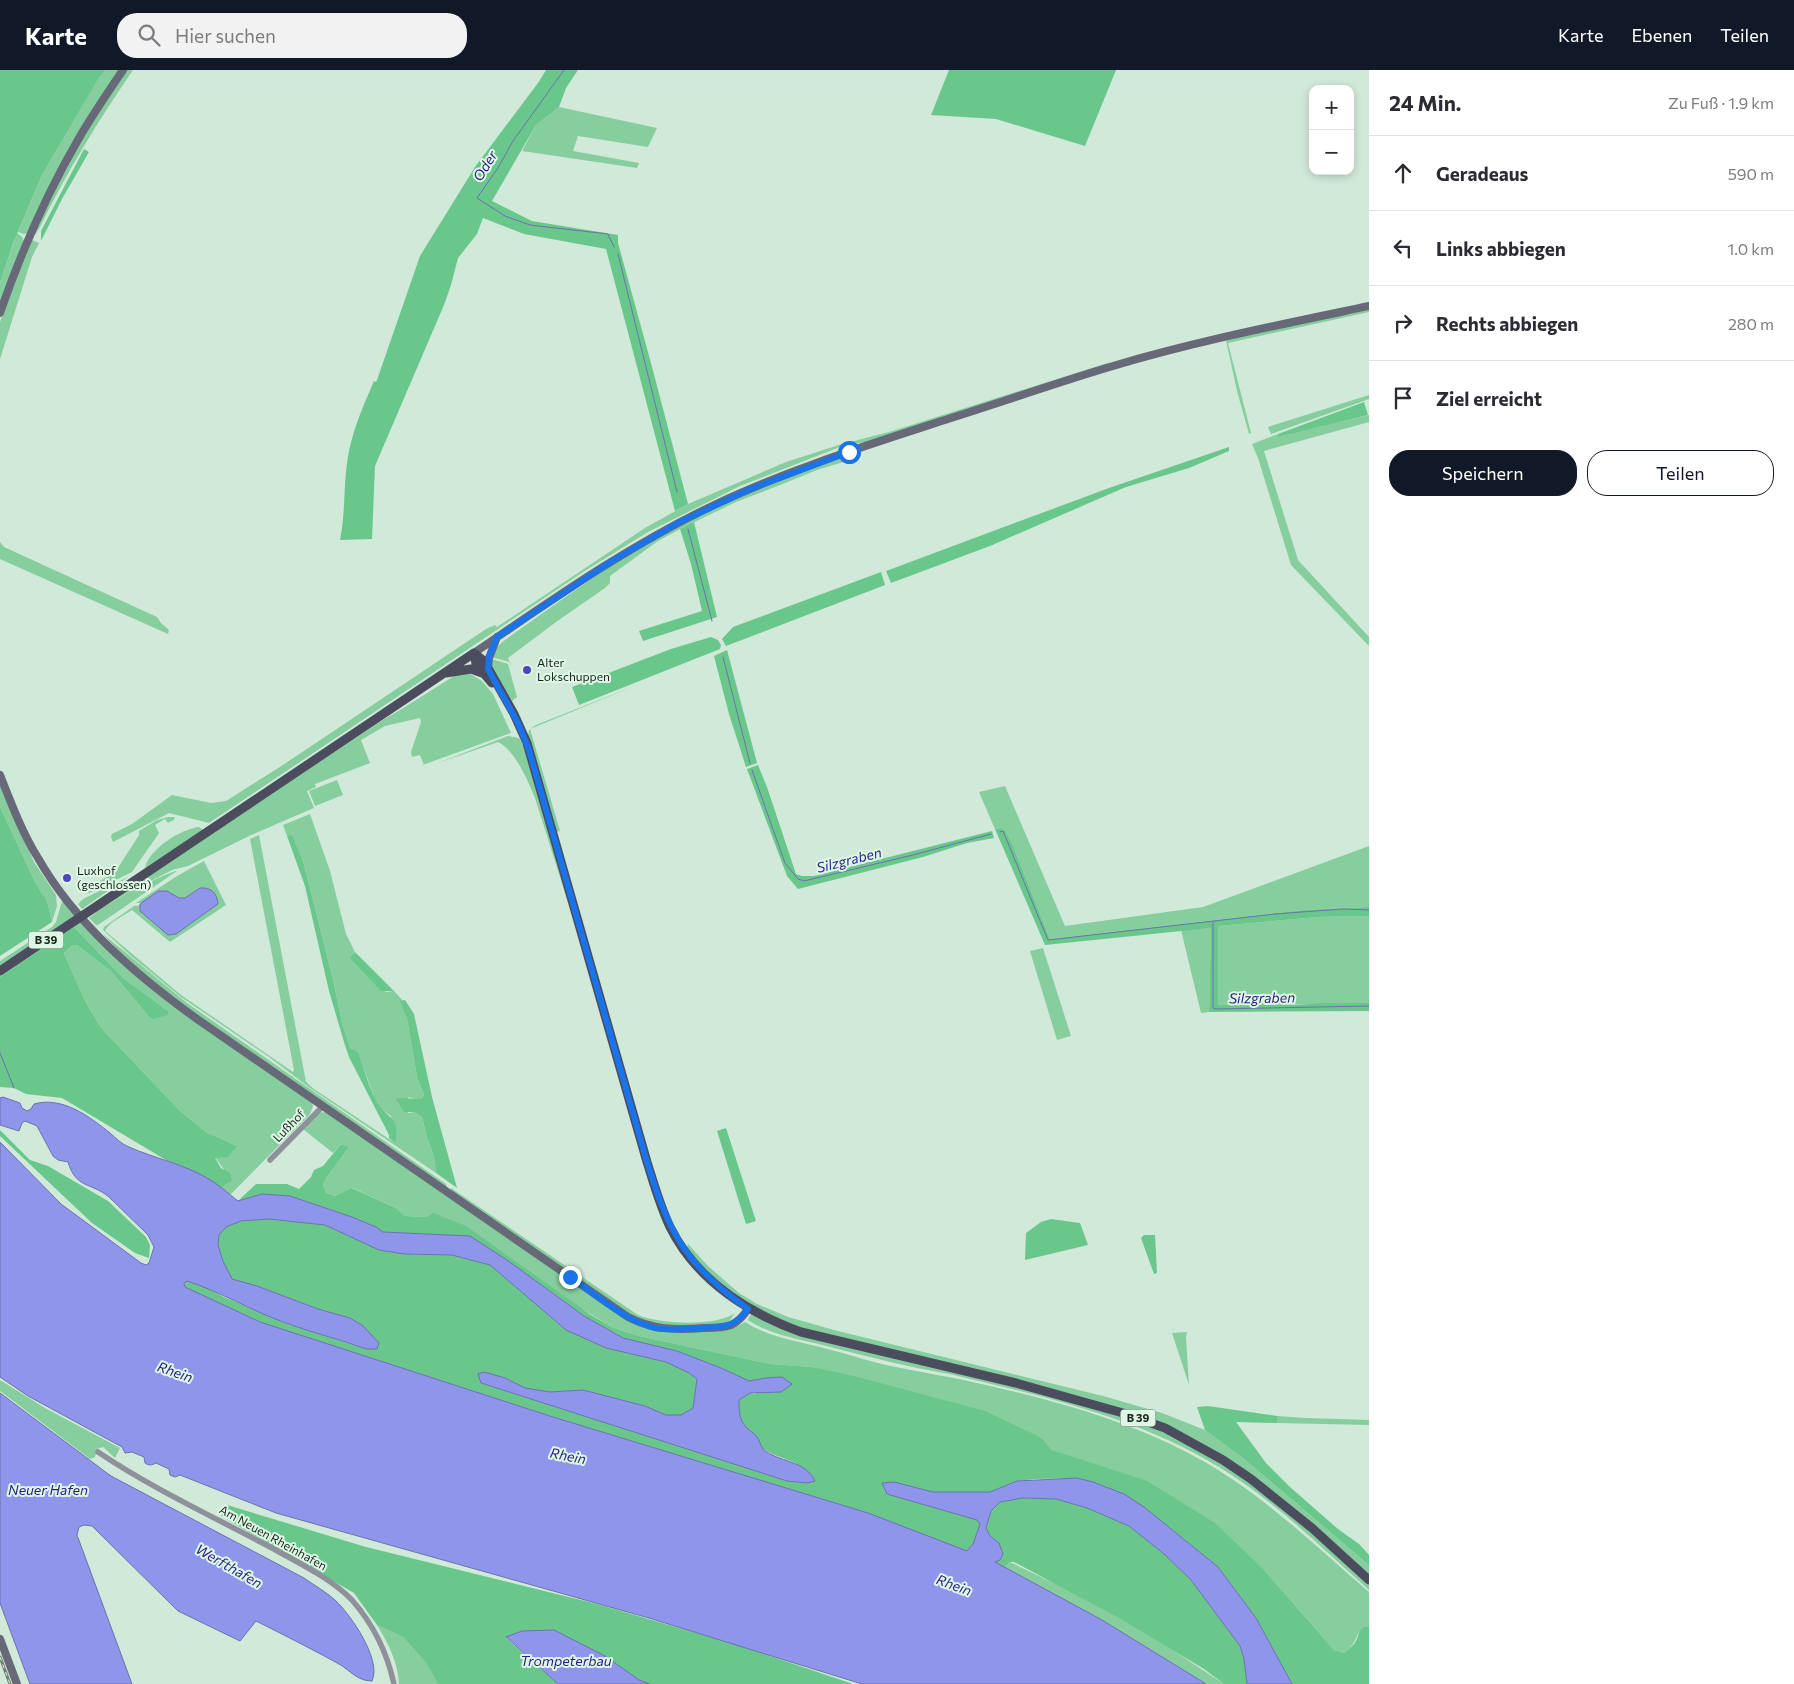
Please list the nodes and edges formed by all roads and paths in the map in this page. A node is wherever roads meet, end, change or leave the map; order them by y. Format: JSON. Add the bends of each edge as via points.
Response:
{"nodes":[{"id":1,"x":123,"y":70,"type":"edge"},
{"id":2,"x":1369,"y":306,"type":"edge"},
{"id":3,"x":0,"y":313,"type":"edge"},
{"id":4,"x":497,"y":637,"type":"junction"},
{"id":5,"x":474,"y":653,"type":"junction"},
{"id":6,"x":485,"y":671,"type":"junction"},
{"id":7,"x":443,"y":673,"type":"junction"},
{"id":8,"x":0,"y":775,"type":"edge"},
{"id":9,"x":0,"y":971,"type":"edge"},
{"id":10,"x":322,"y":1106,"type":"junction"},
{"id":11,"x":270,"y":1160,"type":"dead end"},
{"id":12,"x":748,"y":1309,"type":"junction"},
{"id":13,"x":98,"y":1452,"type":"dead end"},
{"id":14,"x":1369,"y":1580,"type":"edge"},
{"id":15,"x":0,"y":1639,"type":"edge"},
{"id":16,"x":16,"y":1684,"type":"edge"},
{"id":17,"x":394,"y":1684,"type":"edge"}],
"edges":[{"from":1,"to":3,"type":"street","via":[[52,187]]},
{"from":2,"to":4,"type":"street","via":[[1223,337],[1113,366],[778,477],[651,538]]},
{"from":4,"to":5,"type":"street"},
{"from":4,"to":6,"type":"street"},
{"from":5,"to":6,"type":"main road","number":"B 39","via":[[474,660]]},
{"from":5,"to":7,"type":"main road","number":"B 39"},
{"from":6,"to":7,"type":"main road","number":"B 39","via":[[471,669]]},
{"from":6,"to":12,"type":"main road","number":"B 39","via":[[498,688],[527,743],[663,1210],[675,1236],[697,1267]]},
{"from":7,"to":9,"type":"main road","number":"B 39"},
{"from":8,"to":10,"type":"street","via":[[38,859],[68,900],[113,951],[178,1005]]},
{"from":10,"to":11,"type":"street","name":"Lußhof"},
{"from":10,"to":12,"type":"street","via":[[634,1320],[660,1328],[724,1327],[736,1322]]},
{"from":12,"to":14,"type":"main road","number":"B 39","via":[[801,1332],[1041,1390],[1165,1428],[1251,1479]]},
{"from":13,"to":17,"type":"street","name":"Am Neuen Rheinhafen","via":[[140,1479],[333,1584],[374,1629]]},
{"from":15,"to":16,"type":"street"}]}
